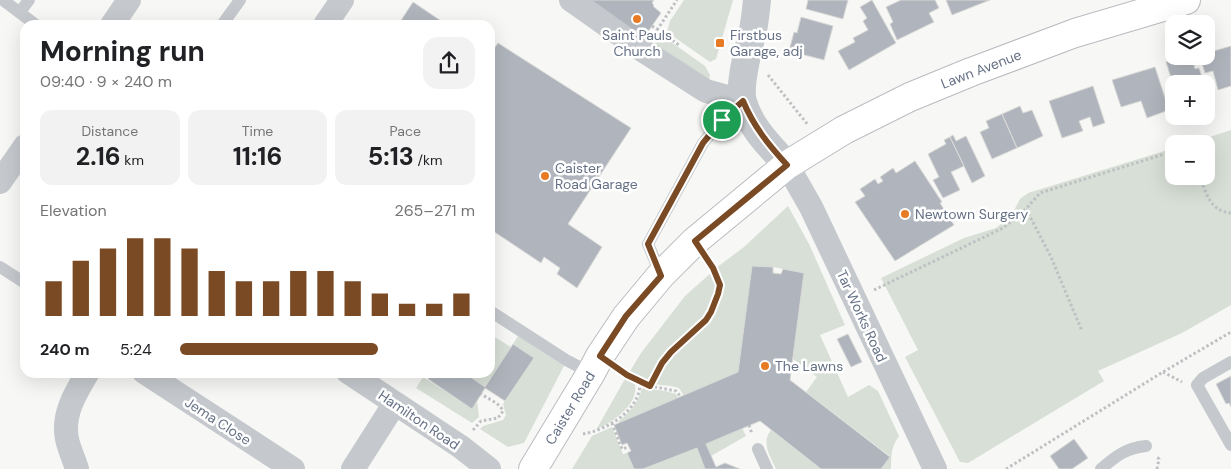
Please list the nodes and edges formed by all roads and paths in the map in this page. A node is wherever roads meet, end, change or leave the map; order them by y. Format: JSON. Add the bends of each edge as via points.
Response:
{"nodes":[{"id":1,"x":4,"y":0,"type":"edge"},
{"id":2,"x":29,"y":0,"type":"edge"},
{"id":3,"x":129,"y":0,"type":"edge"},
{"id":4,"x":240,"y":0,"type":"edge"},
{"id":5,"x":342,"y":0,"type":"edge"},
{"id":6,"x":570,"y":0,"type":"edge"},
{"id":7,"x":677,"y":0,"type":"edge"},
{"id":8,"x":757,"y":0,"type":"edge"},
{"id":9,"x":1186,"y":0,"type":"edge"},
{"id":10,"x":20,"y":12,"type":"junction"},
{"id":11,"x":30,"y":20,"type":"edge"},
{"id":12,"x":115,"y":20,"type":"edge"},
{"id":13,"x":226,"y":20,"type":"edge"},
{"id":14,"x":328,"y":20,"type":"edge"},
{"id":15,"x":655,"y":28,"type":"dead end"},
{"id":16,"x":766,"y":73,"type":"dead end"},
{"id":17,"x":743,"y":101,"type":"junction"},
{"id":18,"x":809,"y":126,"type":"dead end"},
{"id":19,"x":17,"y":154,"type":"edge"},
{"id":20,"x":1165,"y":154,"type":"edge"},
{"id":21,"x":787,"y":165,"type":"junction"},
{"id":22,"x":0,"y":182,"type":"edge"},
{"id":23,"x":1203,"y":185,"type":"edge"},
{"id":24,"x":1026,"y":209,"type":"junction"},
{"id":25,"x":1231,"y":213,"type":"edge"},
{"id":26,"x":695,"y":241,"type":"junction"},
{"id":27,"x":0,"y":267,"type":"edge"},
{"id":28,"x":661,"y":276,"type":"junction"},
{"id":29,"x":20,"y":280,"type":"edge"},
{"id":30,"x":854,"y":300,"type":"junction"},
{"id":31,"x":495,"y":314,"type":"edge"},
{"id":32,"x":1082,"y":331,"type":"dead end"},
{"id":33,"x":1231,"y":332,"type":"edge"},
{"id":34,"x":1231,"y":362,"type":"edge"},
{"id":35,"x":596,"y":365,"type":"junction"},
{"id":36,"x":84,"y":378,"type":"edge"},
{"id":37,"x":153,"y":378,"type":"edge"},
{"id":38,"x":357,"y":378,"type":"edge"},
{"id":39,"x":640,"y":382,"type":"junction"},
{"id":40,"x":650,"y":386,"type":"junction"},
{"id":41,"x":481,"y":394,"type":"dead end"},
{"id":42,"x":681,"y":396,"type":"dead end"},
{"id":43,"x":395,"y":403,"type":"junction"},
{"id":44,"x":612,"y":423,"type":"junction"},
{"id":45,"x":551,"y":439,"type":"junction"},
{"id":46,"x":1231,"y":445,"type":"edge"},
{"id":47,"x":1146,"y":446,"type":"dead end"},
{"id":48,"x":461,"y":447,"type":"junction"},
{"id":49,"x":629,"y":447,"type":"dead end"},
{"id":50,"x":758,"y":449,"type":"dead end"},
{"id":51,"x":77,"y":469,"type":"edge"},
{"id":52,"x":293,"y":469,"type":"edge"},
{"id":53,"x":353,"y":469,"type":"edge"},
{"id":54,"x":489,"y":469,"type":"edge"},
{"id":55,"x":533,"y":469,"type":"edge"},
{"id":56,"x":766,"y":469,"type":"edge"},
{"id":57,"x":936,"y":469,"type":"edge"},
{"id":58,"x":1006,"y":469,"type":"edge"},
{"id":59,"x":1100,"y":469,"type":"edge"}],
"edges":[{"from":1,"to":10,"type":"lane"},
{"from":2,"to":10,"type":"lane"},
{"from":3,"to":12,"type":"street"},
{"from":4,"to":13,"type":"lane"},
{"from":5,"to":14,"type":"street"},
{"from":6,"to":17,"type":"street","via":[[706,91]]},
{"from":7,"to":15,"type":"path"},
{"from":8,"to":17,"type":"street","via":[[742,86]]},
{"from":9,"to":21,"type":"main road","name":"Lawn Avenue","via":[[1076,33],[910,97],[844,130]]},
{"from":10,"to":11,"type":"lane"},
{"from":16,"to":18,"type":"path"},
{"from":17,"to":21,"type":"street","via":[[763,138]]},
{"from":17,"to":28,"type":"lane","via":[[703,143],[648,244]]},
{"from":19,"to":22,"type":"street"},
{"from":20,"to":24,"type":"path","via":[[1040,193]]},
{"from":21,"to":26,"type":"main road","name":"Caister Road"},
{"from":21,"to":30,"type":"street","name":"Tar Works Road","via":[[812,207]]},
{"from":23,"to":25,"type":"path","via":[[1213,207]]},
{"from":24,"to":30,"type":"path","via":[[1004,228]]},
{"from":24,"to":32,"type":"path","via":[[1051,257]]},
{"from":26,"to":28,"type":"main road","name":"Caister Road"},
{"from":26,"to":40,"type":"path","via":[[713,268],[720,285],[718,294],[706,320],[671,352]]},
{"from":27,"to":29,"type":"lane"},
{"from":28,"to":35,"type":"main road","name":"Caister Road","via":[[626,316]]},
{"from":30,"to":57,"type":"street","name":"Tar Works Road"},
{"from":31,"to":35,"type":"lane","via":[[566,360]]},
{"from":33,"to":58,"type":"path"},
{"from":34,"to":46,"type":"lane","via":[[1203,378],[1197,386]]},
{"from":35,"to":39,"type":"path"},
{"from":35,"to":45,"type":"main road","name":"Caister Road"},
{"from":36,"to":51,"type":"street","via":[[67,415],[67,438]]},
{"from":37,"to":52,"type":"street","name":"Jema Close"},
{"from":38,"to":43,"type":"street","name":"Hamilton Road"},
{"from":39,"to":40,"type":"path"},
{"from":39,"to":44,"type":"path","via":[[640,389],[630,408]]},
{"from":40,"to":42,"type":"path","via":[[676,390]]},
{"from":41,"to":48,"type":"path","via":[[498,404],[503,412],[498,418],[476,425]]},
{"from":43,"to":48,"type":"street","name":"Hamilton Road"},
{"from":43,"to":53,"type":"street"},
{"from":44,"to":45,"type":"path","via":[[592,433]]},
{"from":44,"to":49,"type":"path","via":[[622,449]]},
{"from":45,"to":55,"type":"main road","name":"Caister Road"},
{"from":47,"to":59,"type":"lane","via":[[1132,447]]},
{"from":48,"to":54,"type":"street","name":"Hamilton Road"},
{"from":50,"to":56,"type":"lane"}]}
